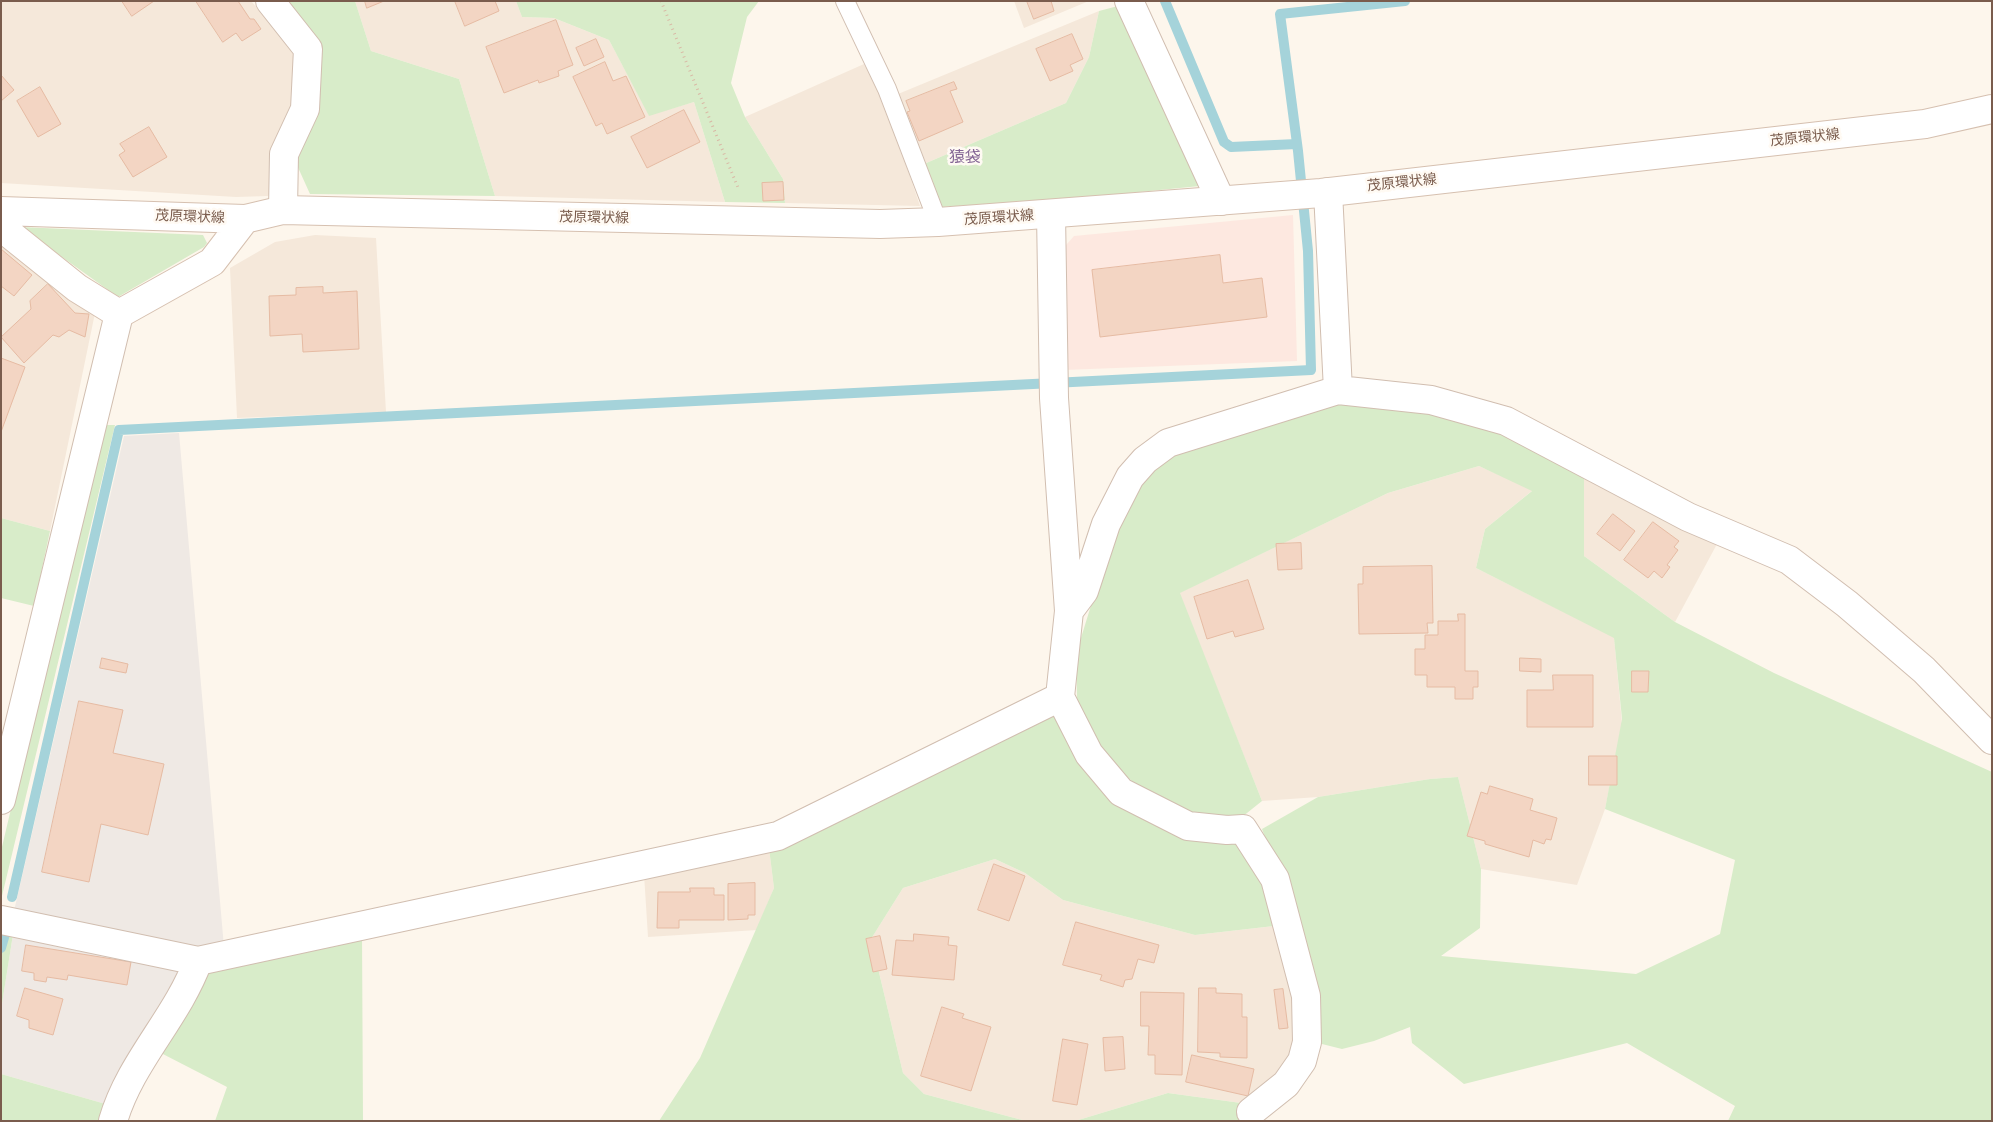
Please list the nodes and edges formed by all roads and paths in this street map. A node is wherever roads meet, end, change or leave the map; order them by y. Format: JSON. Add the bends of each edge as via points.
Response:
{"nodes":[{"id":1,"x":270,"y":1,"type":"edge"},
{"id":2,"x":661,"y":1,"type":"edge"},
{"id":3,"x":846,"y":1,"type":"edge"},
{"id":4,"x":1129,"y":1,"type":"edge"},
{"id":5,"x":1992,"y":109,"type":"edge"},
{"id":6,"x":1324,"y":192,"type":"junction"},
{"id":7,"x":1221,"y":201,"type":"junction"},
{"id":8,"x":283,"y":210,"type":"junction"},
{"id":9,"x":1,"y":212,"type":"edge"},
{"id":10,"x":1051,"y":214,"type":"junction"},
{"id":11,"x":245,"y":219,"type":"junction"},
{"id":12,"x":752,"y":221,"type":"junction"},
{"id":13,"x":938,"y":222,"type":"junction"},
{"id":14,"x":1,"y":228,"type":"edge"},
{"id":15,"x":119,"y":314,"type":"junction"},
{"id":16,"x":1338,"y":390,"type":"junction"},
{"id":17,"x":1069,"y":612,"type":"junction"},
{"id":18,"x":1060,"y":697,"type":"junction"},
{"id":19,"x":1992,"y":740,"type":"edge"},
{"id":20,"x":1,"y":800,"type":"edge"},
{"id":21,"x":1,"y":920,"type":"edge"},
{"id":22,"x":198,"y":961,"type":"junction"},
{"id":23,"x":1251,"y":1112,"type":"dead end"},
{"id":24,"x":113,"y":1121,"type":"edge"}],
"edges":[{"from":1,"to":8,"type":"street","via":[[308,49],[305,109],[284,154]]},
{"from":2,"to":12,"type":"path"},
{"from":3,"to":13,"type":"lane","via":[[887,89]]},
{"from":4,"to":7,"type":"street"},
{"from":5,"to":6,"type":"street","name":"茂原環状線","via":[[1925,124]]},
{"from":6,"to":7,"type":"street","name":"茂原環状線"},
{"from":6,"to":16,"type":"street"},
{"from":7,"to":10,"type":"street","name":"茂原環状線"},
{"from":8,"to":11,"type":"street","name":"茂原環状線"},
{"from":8,"to":12,"type":"street","name":"茂原環状線"},
{"from":9,"to":11,"type":"street","name":"茂原環状線"},
{"from":10,"to":13,"type":"street","name":"茂原環状線"},
{"from":10,"to":17,"type":"street","via":[[1054,398]]},
{"from":11,"to":15,"type":"street","via":[[212,262]]},
{"from":12,"to":13,"type":"street","name":"茂原環状線"},
{"from":14,"to":15,"type":"street","via":[[77,288]]},
{"from":15,"to":20,"type":"street"},
{"from":16,"to":17,"type":"street","via":[[1168,443],[1145,460],[1130,477],[1106,524],[1084,591]]},
{"from":16,"to":19,"type":"street","via":[[1431,400],[1506,421],[1688,517],[1789,560],[1847,604],[1924,670]]},
{"from":17,"to":18,"type":"street"},
{"from":18,"to":22,"type":"street","via":[[778,836]]},
{"from":18,"to":23,"type":"street","via":[[1089,754],[1121,792],[1188,826],[1243,829],[1275,879],[1306,996],[1307,1042],[1302,1060],[1286,1084]]},
{"from":21,"to":22,"type":"street"},
{"from":22,"to":24,"type":"street","via":[[191,982],[141,1061],[118,1104]]}]}
